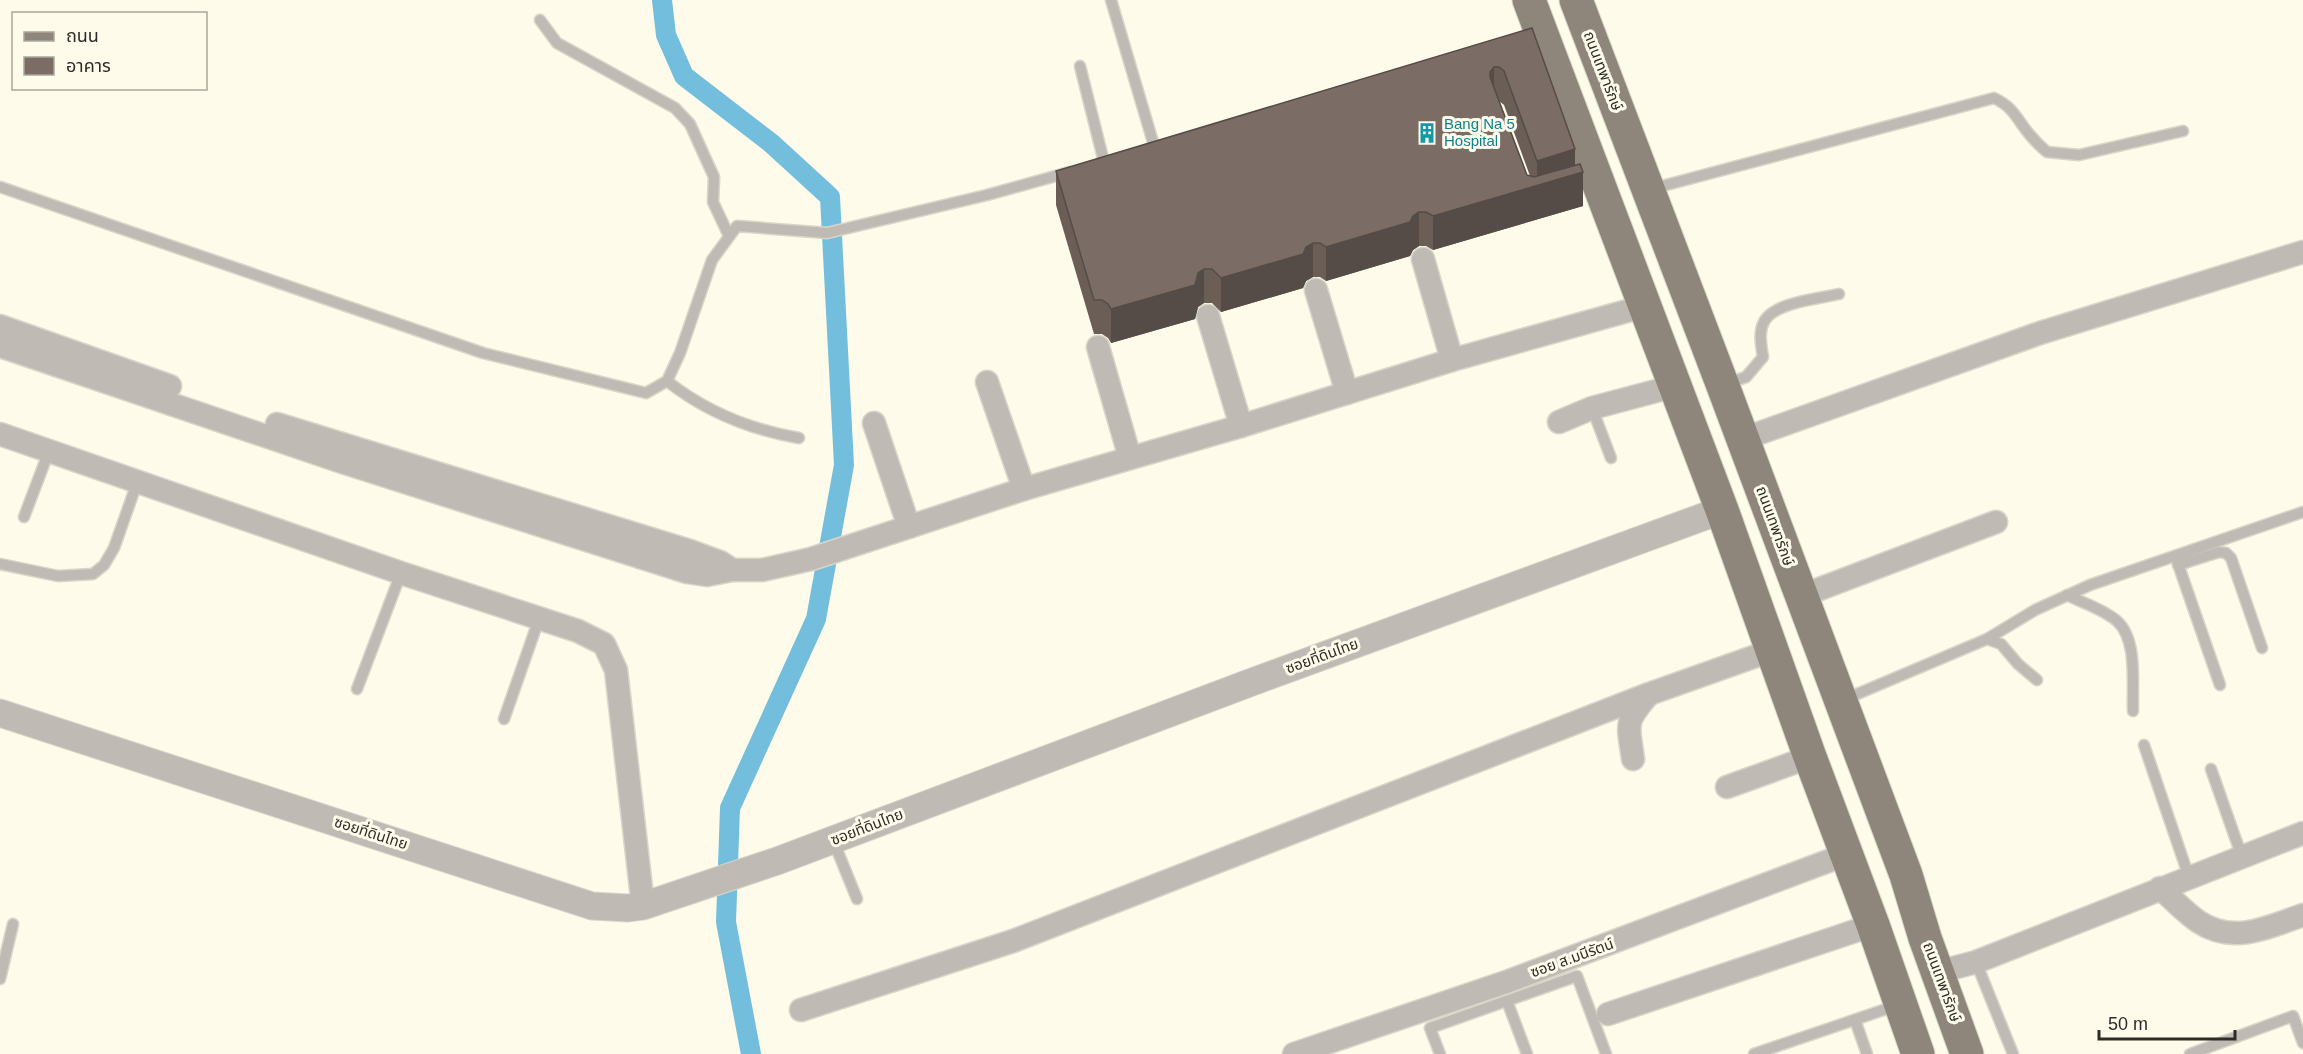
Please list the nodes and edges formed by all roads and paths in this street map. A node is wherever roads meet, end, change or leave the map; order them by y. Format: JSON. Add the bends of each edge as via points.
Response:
{"nodes":[{"id":1,"x":1111,"y":0,"type":"edge"},
{"id":2,"x":1529,"y":0,"type":"edge"},
{"id":3,"x":1576,"y":0,"type":"edge"},
{"id":4,"x":540,"y":20,"type":"dead end"},
{"id":5,"x":1080,"y":66,"type":"dead end"},
{"id":6,"x":2183,"y":131,"type":"dead end"},
{"id":7,"x":1155,"y":148,"type":"edge"},
{"id":8,"x":0,"y":187,"type":"edge"},
{"id":9,"x":1647,"y":190,"type":"junction"},
{"id":10,"x":729,"y":236,"type":"junction"},
{"id":11,"x":2303,"y":252,"type":"edge"},
{"id":12,"x":1423,"y":259,"type":"dead end"},
{"id":13,"x":1316,"y":290,"type":"dead end"},
{"id":14,"x":1839,"y":294,"type":"dead end"},
{"id":15,"x":1645,"y":306,"type":"junction"},
{"id":16,"x":1208,"y":316,"type":"dead end"},
{"id":17,"x":0,"y":326,"type":"edge"},
{"id":18,"x":0,"y":346,"type":"edge"},
{"id":19,"x":1098,"y":347,"type":"dead end"},
{"id":20,"x":1452,"y":360,"type":"junction"},
{"id":21,"x":667,"y":381,"type":"junction"},
{"id":22,"x":987,"y":382,"type":"dead end"},
{"id":23,"x":1675,"y":386,"type":"junction"},
{"id":24,"x":1723,"y":386,"type":"junction"},
{"id":25,"x":1347,"y":393,"type":"junction"},
{"id":26,"x":1592,"y":408,"type":"junction"},
{"id":27,"x":212,"y":409,"type":"junction"},
{"id":28,"x":1559,"y":422,"type":"dead end"},
{"id":29,"x":874,"y":423,"type":"dead end"},
{"id":30,"x":1240,"y":426,"type":"junction"},
{"id":31,"x":0,"y":434,"type":"edge"},
{"id":32,"x":799,"y":438,"type":"dead end"},
{"id":33,"x":1743,"y":439,"type":"junction"},
{"id":34,"x":49,"y":451,"type":"junction"},
{"id":35,"x":1130,"y":458,"type":"junction"},
{"id":36,"x":1611,"y":458,"type":"dead end"},
{"id":37,"x":137,"y":483,"type":"junction"},
{"id":38,"x":1024,"y":489,"type":"junction"},
{"id":39,"x":1722,"y":510,"type":"junction"},
{"id":40,"x":2303,"y":512,"type":"edge"},
{"id":41,"x":24,"y":517,"type":"dead end"},
{"id":42,"x":1996,"y":522,"type":"dead end"},
{"id":43,"x":909,"y":527,"type":"junction"},
{"id":44,"x":2176,"y":560,"type":"junction"},
{"id":45,"x":0,"y":564,"type":"edge"},
{"id":46,"x":401,"y":573,"type":"junction"},
{"id":47,"x":2067,"y":595,"type":"junction"},
{"id":48,"x":1801,"y":596,"type":"junction"},
{"id":49,"x":539,"y":619,"type":"junction"},
{"id":50,"x":1987,"y":639,"type":"junction"},
{"id":51,"x":2262,"y":648,"type":"dead end"},
{"id":52,"x":1773,"y":650,"type":"junction"},
{"id":53,"x":2037,"y":680,"type":"dead end"},
{"id":54,"x":2220,"y":685,"type":"dead end"},
{"id":55,"x":357,"y":689,"type":"dead end"},
{"id":56,"x":1649,"y":694,"type":"junction"},
{"id":57,"x":1840,"y":702,"type":"junction"},
{"id":58,"x":2133,"y":711,"type":"dead end"},
{"id":59,"x":0,"y":713,"type":"edge"},
{"id":60,"x":504,"y":719,"type":"dead end"},
{"id":61,"x":2144,"y":745,"type":"dead end"},
{"id":62,"x":1810,"y":757,"type":"junction"},
{"id":63,"x":1633,"y":759,"type":"dead end"},
{"id":64,"x":2211,"y":769,"type":"dead end"},
{"id":65,"x":1727,"y":787,"type":"dead end"},
{"id":66,"x":2303,"y":833,"type":"edge"},
{"id":67,"x":833,"y":840,"type":"junction"},
{"id":68,"x":1846,"y":854,"type":"junction"},
{"id":69,"x":2242,"y":857,"type":"junction"},
{"id":70,"x":2189,"y":877,"type":"junction"},
{"id":71,"x":2160,"y":888,"type":"junction"},
{"id":72,"x":857,"y":899,"type":"dead end"},
{"id":73,"x":643,"y":906,"type":"junction"},
{"id":74,"x":2303,"y":915,"type":"edge"},
{"id":75,"x":13,"y":924,"type":"dead end"},
{"id":76,"x":1874,"y":925,"type":"junction"},
{"id":77,"x":1976,"y":962,"type":"junction"},
{"id":78,"x":1938,"y":972,"type":"junction"},
{"id":79,"x":0,"y":979,"type":"edge"},
{"id":80,"x":1507,"y":1000,"type":"junction"},
{"id":81,"x":1901,"y":1004,"type":"junction"},
{"id":82,"x":801,"y":1010,"type":"dead end"},
{"id":83,"x":1608,"y":1014,"type":"dead end"},
{"id":84,"x":2298,"y":1014,"type":"edge"},
{"id":85,"x":1855,"y":1020,"type":"junction"},
{"id":86,"x":2303,"y":1043,"type":"edge"},
{"id":87,"x":1294,"y":1054,"type":"edge"},
{"id":88,"x":1440,"y":1054,"type":"edge"},
{"id":89,"x":1527,"y":1054,"type":"edge"},
{"id":90,"x":1606,"y":1054,"type":"edge"},
{"id":91,"x":1754,"y":1054,"type":"edge"},
{"id":92,"x":1867,"y":1054,"type":"edge"},
{"id":93,"x":1918,"y":1054,"type":"edge"},
{"id":94,"x":1967,"y":1054,"type":"edge"},
{"id":95,"x":2013,"y":1054,"type":"edge"},
{"id":96,"x":2190,"y":1054,"type":"edge"}],
"edges":[{"from":1,"to":7,"type":"lane"},
{"from":2,"to":15,"type":"main road","via":[[1536,36]]},
{"from":3,"to":9,"type":"main road","name":"ถนนเทพารักษ์"},
{"from":4,"to":10,"type":"lane","via":[[557,43],[675,108],[690,124],[714,177],[713,202]]},
{"from":5,"to":10,"type":"lane","via":[[1099,164],[827,233],[737,226]]},
{"from":6,"to":9,"type":"lane","via":[[2079,155],[2047,152],[2028,134],[2007,104],[1994,98]]},
{"from":8,"to":21,"type":"lane","via":[[483,352],[646,393]]},
{"from":9,"to":24,"type":"main road","name":"ถนนเทพารักษ์"},
{"from":10,"to":21,"type":"lane","via":[[712,260]]},
{"from":11,"to":33,"type":"street","via":[[2040,333]]},
{"from":12,"to":20,"type":"street"},
{"from":13,"to":25,"type":"street"},
{"from":14,"to":24,"type":"lane","via":[[1776,309],[1764,321],[1760,337],[1763,357],[1746,377]]},
{"from":15,"to":20,"type":"street"},
{"from":15,"to":23,"type":"main road"},
{"from":16,"to":30,"type":"street"},
{"from":17,"to":27,"type":"street"},
{"from":18,"to":27,"type":"street"},
{"from":19,"to":35,"type":"street"},
{"from":20,"to":25,"type":"street"},
{"from":21,"to":32,"type":"lane","via":[[690,399],[729,417]]},
{"from":22,"to":38,"type":"street"},
{"from":23,"to":26,"type":"street"},
{"from":23,"to":39,"type":"main road"},
{"from":24,"to":33,"type":"main road","name":"ถนนเทพารักษ์"},
{"from":25,"to":30,"type":"street"},
{"from":26,"to":28,"type":"street"},
{"from":26,"to":36,"type":"lane"},
{"from":27,"to":43,"type":"street","via":[[342,462],[568,524],[690,551],[732,570],[762,570],[811,560]]},
{"from":29,"to":43,"type":"street"},
{"from":30,"to":35,"type":"street"},
{"from":31,"to":34,"type":"street"},
{"from":33,"to":48,"type":"main road","name":"ถนนเทพารักษ์"},
{"from":34,"to":37,"type":"street"},
{"from":34,"to":41,"type":"lane"},
{"from":35,"to":38,"type":"street"},
{"from":37,"to":45,"type":"lane","via":[[114,548],[93,574],[58,576]]},
{"from":37,"to":46,"type":"street"},
{"from":38,"to":43,"type":"street"},
{"from":39,"to":52,"type":"main road"},
{"from":39,"to":67,"type":"street","name":"ซอยที่ดินไทย"},
{"from":40,"to":44,"type":"lane"},
{"from":42,"to":48,"type":"street"},
{"from":44,"to":47,"type":"lane"},
{"from":44,"to":51,"type":"lane","via":[[2219,552],[2231,558]]},
{"from":44,"to":54,"type":"lane"},
{"from":46,"to":49,"type":"street"},
{"from":46,"to":55,"type":"lane"},
{"from":47,"to":50,"type":"lane"},
{"from":47,"to":58,"type":"lane","via":[[2108,615],[2125,631],[2131,644]]},
{"from":48,"to":57,"type":"main road","name":"ถนนเทพารักษ์"},
{"from":49,"to":60,"type":"lane"},
{"from":49,"to":73,"type":"street","via":[[604,644],[616,670]]},
{"from":50,"to":53,"type":"lane","via":[[2001,644]]},
{"from":50,"to":57,"type":"lane"},
{"from":52,"to":56,"type":"street"},
{"from":52,"to":62,"type":"main road"},
{"from":56,"to":63,"type":"street","via":[[1631,715]]},
{"from":56,"to":82,"type":"street","via":[[1013,941]]},
{"from":57,"to":78,"type":"main road","name":"ถนนเทพารักษ์","via":[[1906,875]]},
{"from":59,"to":73,"type":"street","name":"ซอยที่ดินไทย","via":[[592,906]]},
{"from":61,"to":70,"type":"lane"},
{"from":62,"to":65,"type":"street"},
{"from":62,"to":68,"type":"main road"},
{"from":64,"to":69,"type":"lane"},
{"from":66,"to":69,"type":"street"},
{"from":67,"to":72,"type":"lane"},
{"from":67,"to":73,"type":"street","name":"ซอยที่ดินไทย"},
{"from":68,"to":76,"type":"main road"},
{"from":68,"to":87,"type":"street","name":"ซอย ส.มนีรัตน์","via":[[1528,974]]},
{"from":69,"to":70,"type":"street"},
{"from":70,"to":71,"type":"street"},
{"from":71,"to":74,"type":"street","via":[[2198,922],[2226,934],[2254,932]]},
{"from":71,"to":77,"type":"street"},
{"from":75,"to":79,"type":"lane"},
{"from":76,"to":81,"type":"main road"},
{"from":76,"to":83,"type":"street"},
{"from":77,"to":78,"type":"street"},
{"from":77,"to":95,"type":"lane"},
{"from":78,"to":94,"type":"main road","name":"ถนนเทพารักษ์"},
{"from":80,"to":88,"type":"lane","via":[[1430,1028]]},
{"from":80,"to":89,"type":"lane"},
{"from":80,"to":90,"type":"lane","via":[[1577,976]]},
{"from":81,"to":85,"type":"lane"},
{"from":81,"to":93,"type":"main road"},
{"from":84,"to":86,"type":"lane"},
{"from":84,"to":96,"type":"lane"},
{"from":85,"to":91,"type":"lane"},
{"from":85,"to":92,"type":"lane"}]}
